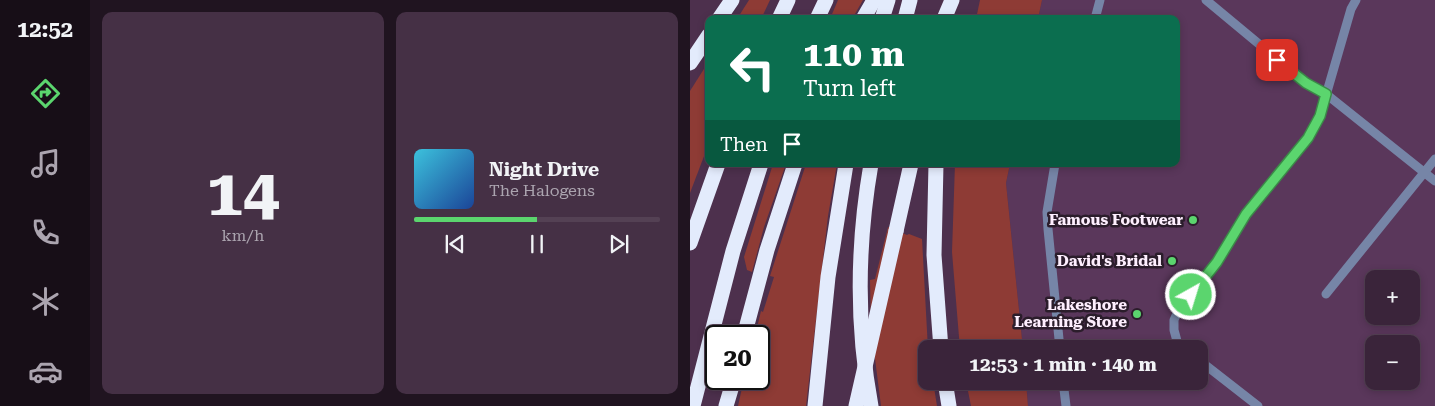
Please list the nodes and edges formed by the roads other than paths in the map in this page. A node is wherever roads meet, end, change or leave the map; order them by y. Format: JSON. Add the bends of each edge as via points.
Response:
{"nodes":[{"id":1,"x":732,"y":0,"type":"edge"},
{"id":2,"x":788,"y":0,"type":"edge"},
{"id":3,"x":826,"y":0,"type":"edge"},
{"id":4,"x":874,"y":0,"type":"edge"},
{"id":5,"x":888,"y":0,"type":"edge"},
{"id":6,"x":910,"y":0,"type":"edge"},
{"id":7,"x":952,"y":0,"type":"edge"},
{"id":8,"x":958,"y":0,"type":"edge"},
{"id":9,"x":1100,"y":0,"type":"edge"},
{"id":10,"x":1206,"y":0,"type":"edge"},
{"id":11,"x":1356,"y":0,"type":"edge"},
{"id":12,"x":722,"y":15,"type":"edge"},
{"id":13,"x":782,"y":15,"type":"edge"},
{"id":14,"x":819,"y":15,"type":"edge"},
{"id":15,"x":865,"y":15,"type":"edge"},
{"id":16,"x":883,"y":15,"type":"edge"},
{"id":17,"x":906,"y":15,"type":"edge"},
{"id":18,"x":946,"y":15,"type":"edge"},
{"id":19,"x":956,"y":15,"type":"edge"},
{"id":20,"x":1096,"y":15,"type":"edge"},
{"id":21,"x":705,"y":41,"type":"edge"},
{"id":22,"x":690,"y":64,"type":"edge"},
{"id":23,"x":1326,"y":94,"type":"junction"},
{"id":24,"x":1435,"y":159,"type":"edge"},
{"id":25,"x":717,"y":167,"type":"edge"},
{"id":26,"x":760,"y":167,"type":"edge"},
{"id":27,"x":794,"y":167,"type":"edge"},
{"id":28,"x":845,"y":167,"type":"edge"},
{"id":29,"x":872,"y":167,"type":"edge"},
{"id":30,"x":909,"y":167,"type":"edge"},
{"id":31,"x":936,"y":167,"type":"edge"},
{"id":32,"x":1055,"y":167,"type":"edge"},
{"id":33,"x":1424,"y":173,"type":"junction"},
{"id":34,"x":1435,"y":181,"type":"edge"},
{"id":35,"x":690,"y":243,"type":"edge"},
{"id":36,"x":1326,"y":294,"type":"dead end"},
{"id":37,"x":747,"y":325,"type":"edge"},
{"id":38,"x":940,"y":340,"type":"edge"},
{"id":39,"x":1059,"y":340,"type":"edge"},
{"id":40,"x":1177,"y":340,"type":"edge"},
{"id":41,"x":1208,"y":367,"type":"edge"},
{"id":42,"x":731,"y":390,"type":"edge"},
{"id":43,"x":946,"y":390,"type":"edge"},
{"id":44,"x":1064,"y":390,"type":"edge"},
{"id":45,"x":693,"y":406,"type":"edge"},
{"id":46,"x":726,"y":406,"type":"edge"},
{"id":47,"x":814,"y":406,"type":"edge"},
{"id":48,"x":856,"y":406,"type":"edge"},
{"id":49,"x":871,"y":406,"type":"edge"},
{"id":50,"x":949,"y":406,"type":"edge"},
{"id":51,"x":1066,"y":406,"type":"edge"},
{"id":52,"x":1258,"y":406,"type":"edge"}],
"edges":[{"from":1,"to":12,"type":"highway"},
{"from":2,"to":13,"type":"highway"},
{"from":3,"to":14,"type":"highway"},
{"from":4,"to":15,"type":"highway"},
{"from":5,"to":16,"type":"highway"},
{"from":6,"to":17,"type":"highway"},
{"from":7,"to":18,"type":"highway"},
{"from":8,"to":19,"type":"highway"},
{"from":9,"to":20,"type":"lane"},
{"from":10,"to":23,"type":"lane","via":[[1306,83]]},
{"from":11,"to":23,"type":"lane"},
{"from":21,"to":22,"type":"highway"},
{"from":23,"to":33,"type":"lane"},
{"from":23,"to":40,"type":"lane","via":[[1320,116],[1308,138],[1246,214],[1217,262],[1179,310],[1174,320]]},
{"from":24,"to":33,"type":"lane"},
{"from":25,"to":35,"type":"highway"},
{"from":26,"to":45,"type":"highway","via":[[731,259]]},
{"from":27,"to":37,"type":"highway"},
{"from":28,"to":47,"type":"highway","via":[[834,233]]},
{"from":29,"to":49,"type":"highway","via":[[859,289],[861,336]]},
{"from":30,"to":48,"type":"highway","bridge":true},
{"from":31,"to":38,"type":"highway","via":[[934,245]]},
{"from":32,"to":39,"type":"lane","via":[[1048,229]]},
{"from":33,"to":34,"type":"lane"},
{"from":33,"to":36,"type":"lane"},
{"from":41,"to":52,"type":"lane"},
{"from":42,"to":46,"type":"highway"},
{"from":43,"to":50,"type":"highway"},
{"from":44,"to":51,"type":"lane"}]}
